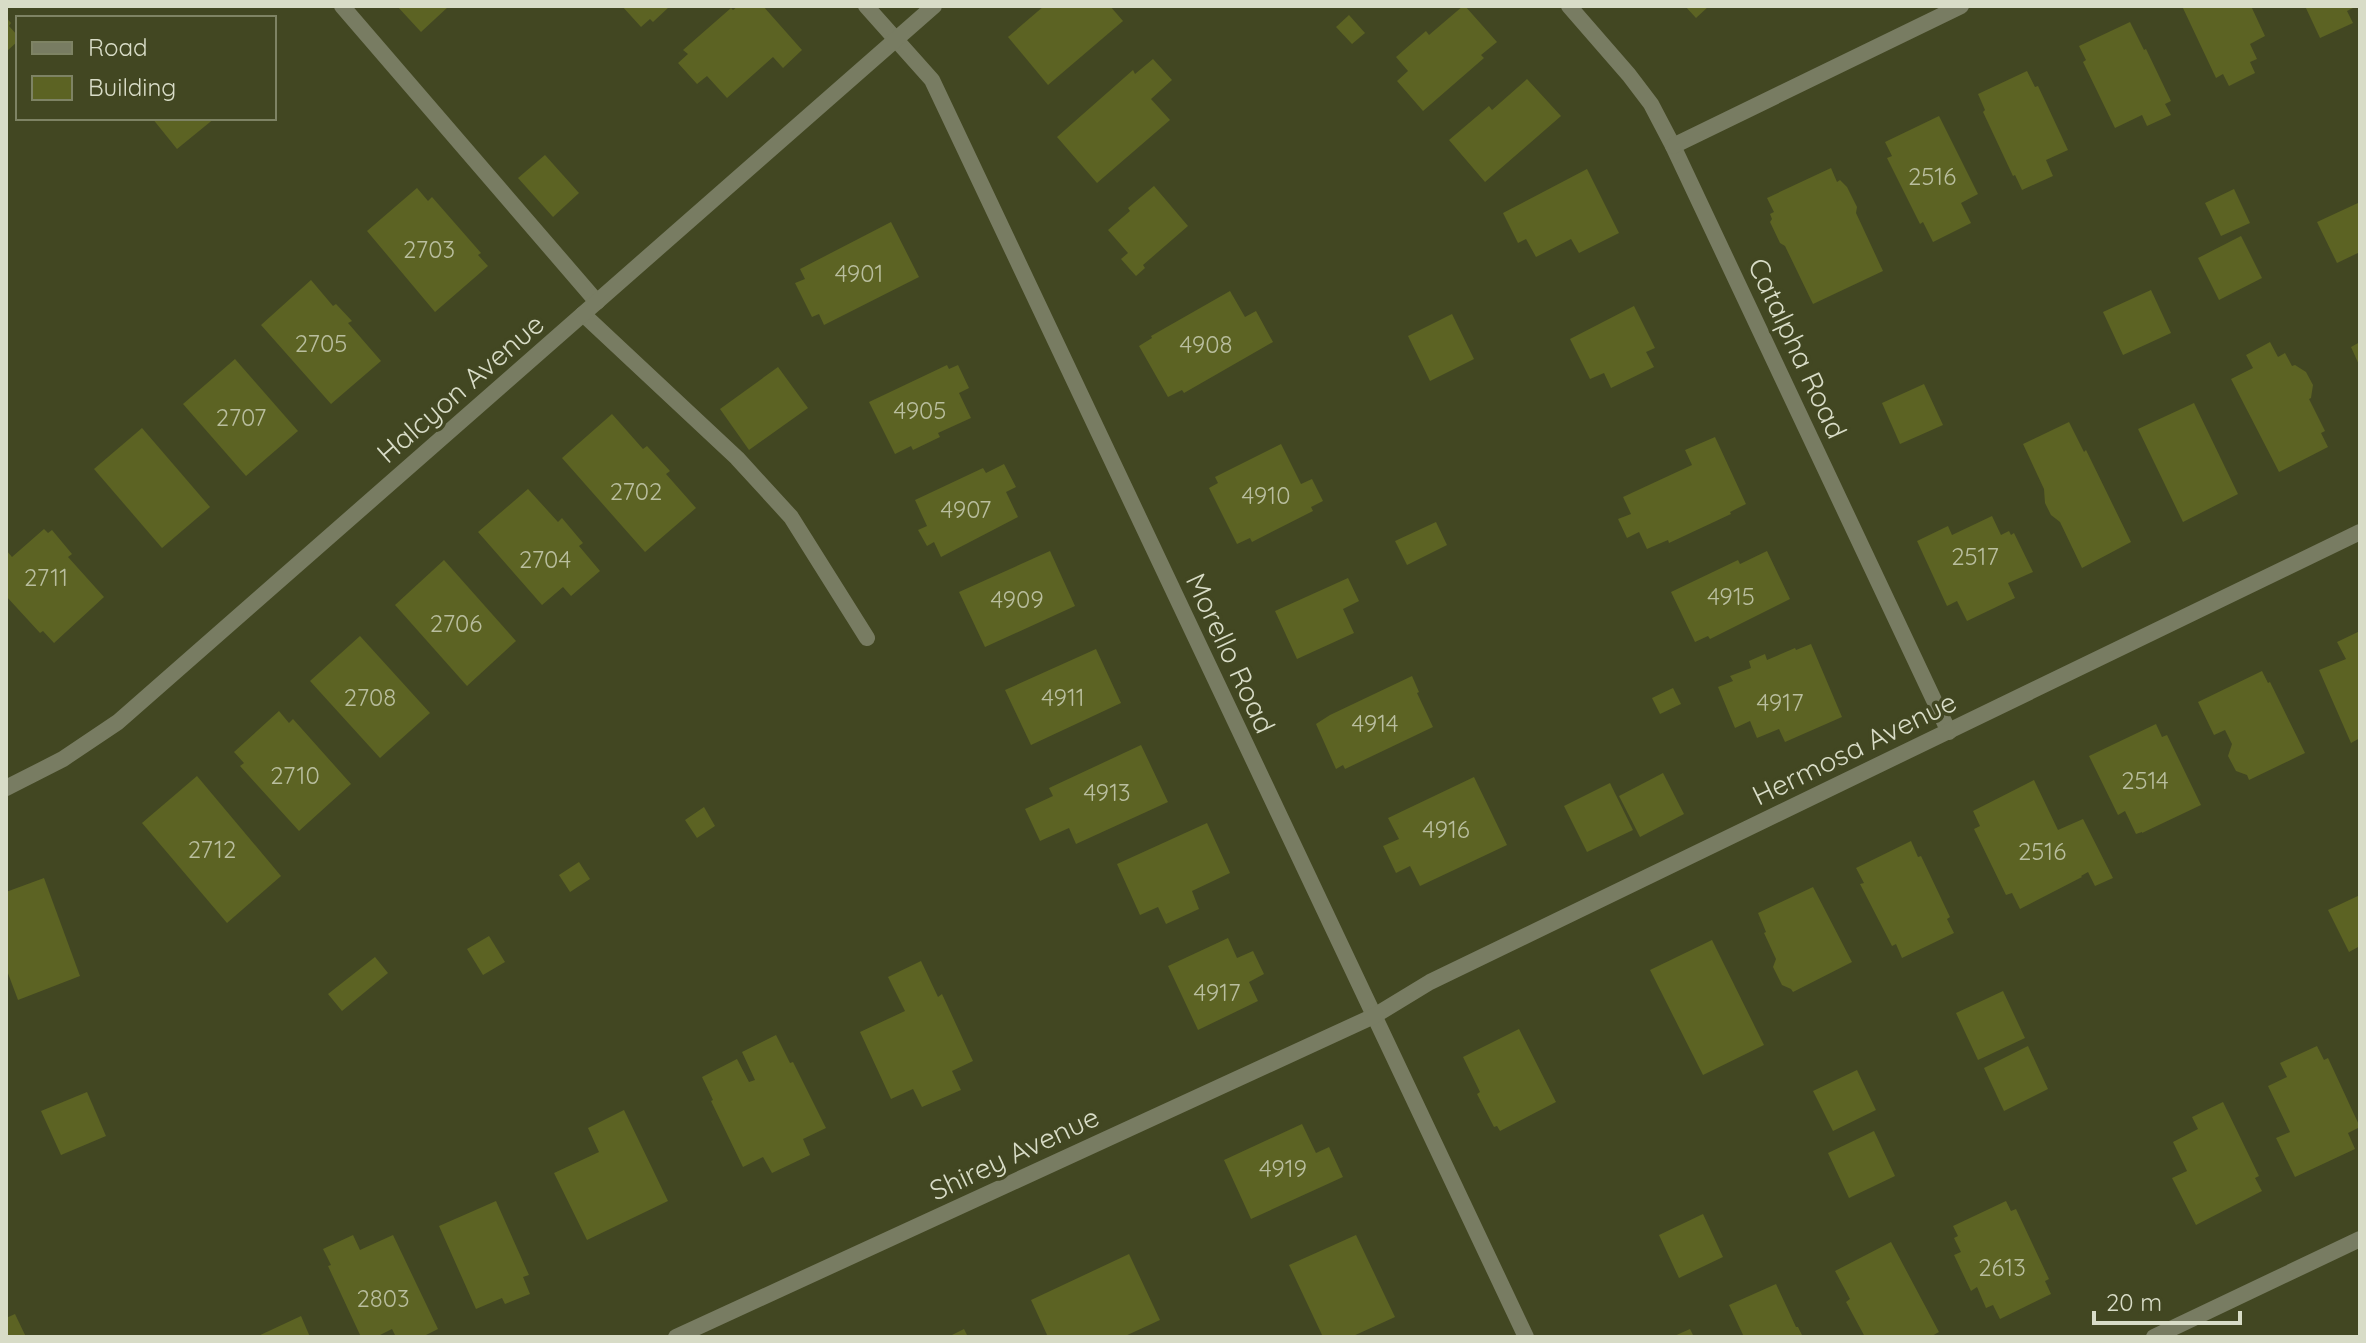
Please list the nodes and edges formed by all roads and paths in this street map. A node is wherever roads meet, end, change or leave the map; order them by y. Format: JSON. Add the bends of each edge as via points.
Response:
{"nodes":[{"id":1,"x":866,"y":6,"type":"edge"},
{"id":2,"x":934,"y":6,"type":"edge"},
{"id":3,"x":1569,"y":6,"type":"edge"},
{"id":4,"x":1961,"y":6,"type":"edge"},
{"id":5,"x":345,"y":7,"type":"edge"},
{"id":6,"x":896,"y":40,"type":"junction"},
{"id":7,"x":1673,"y":146,"type":"junction"},
{"id":8,"x":597,"y":302,"type":"junction"},
{"id":9,"x":583,"y":314,"type":"junction"},
{"id":10,"x":2360,"y":532,"type":"edge"},
{"id":11,"x":867,"y":638,"type":"dead end"},
{"id":12,"x":1949,"y":732,"type":"junction"},
{"id":13,"x":6,"y":788,"type":"edge"},
{"id":14,"x":1374,"y":1016,"type":"junction"},
{"id":15,"x":2360,"y":1239,"type":"edge"},
{"id":16,"x":676,"y":1337,"type":"edge"},
{"id":17,"x":1526,"y":1337,"type":"edge"},
{"id":18,"x":2154,"y":1337,"type":"edge"}],
"edges":[{"from":1,"to":6,"type":"street","name":"Morello Road"},
{"from":2,"to":6,"type":"street","name":"Halcyon Avenue"},
{"from":3,"to":7,"type":"street","name":"Catalpha Road","via":[[1651,104]]},
{"from":4,"to":7,"type":"street"},
{"from":5,"to":8,"type":"street"},
{"from":6,"to":8,"type":"street","name":"Halcyon Avenue"},
{"from":6,"to":14,"type":"street","name":"Morello Road","via":[[932,80]]},
{"from":7,"to":12,"type":"street","name":"Catalpha Road"},
{"from":8,"to":9,"type":"street","name":"Halcyon Avenue"},
{"from":9,"to":11,"type":"street","via":[[737,458],[791,517]]},
{"from":9,"to":13,"type":"street","name":"Halcyon Avenue","via":[[118,722]]},
{"from":10,"to":12,"type":"street","name":"Hermosa Avenue"},
{"from":12,"to":14,"type":"street","name":"Hermosa Avenue","via":[[1430,982]]},
{"from":14,"to":16,"type":"street","name":"Shirey Avenue"},
{"from":14,"to":17,"type":"street","name":"Morello Road"},
{"from":15,"to":18,"type":"street"}]}
